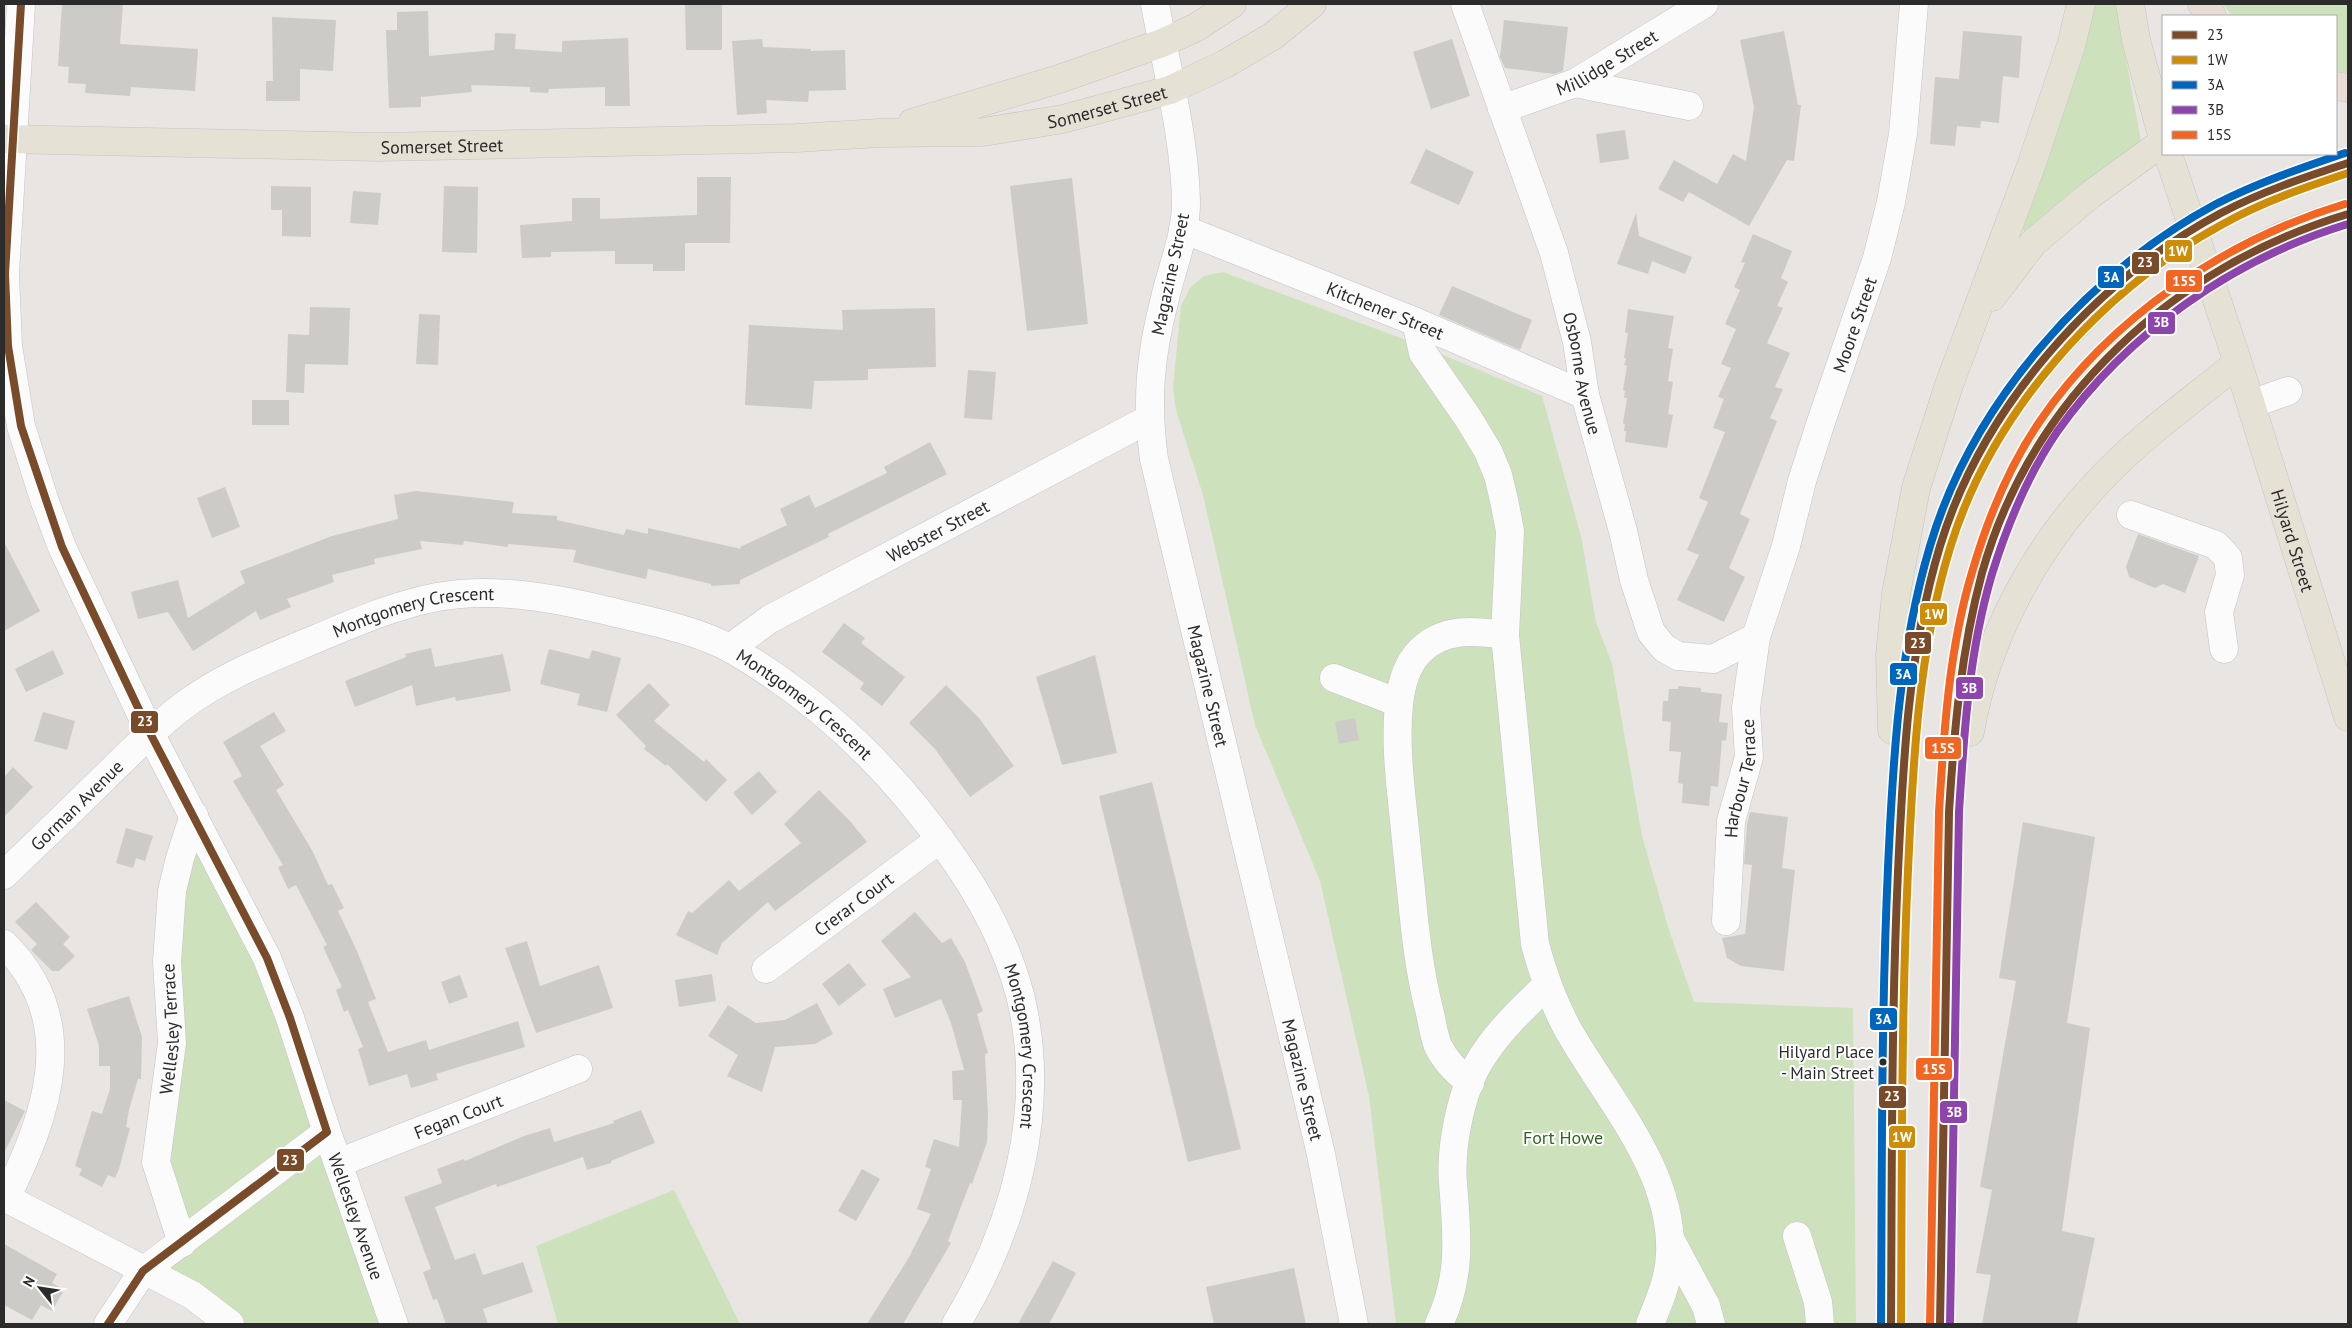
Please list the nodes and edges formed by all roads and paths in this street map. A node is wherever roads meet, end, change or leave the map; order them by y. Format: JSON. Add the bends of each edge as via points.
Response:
{"nodes":[{"id":1,"x":21,"y":4,"type":"edge"},
{"id":2,"x":1155,"y":4,"type":"edge"},
{"id":3,"x":1232,"y":4,"type":"edge"},
{"id":4,"x":1312,"y":4,"type":"edge"},
{"id":5,"x":1465,"y":4,"type":"edge"},
{"id":6,"x":1704,"y":4,"type":"edge"},
{"id":7,"x":1914,"y":4,"type":"edge"},
{"id":8,"x":2081,"y":4,"type":"edge"},
{"id":9,"x":2130,"y":4,"type":"edge"},
{"id":10,"x":2202,"y":4,"type":"edge"},
{"id":11,"x":2211,"y":15,"type":"edge"},
{"id":12,"x":1162,"y":43,"type":"junction"},
{"id":13,"x":1575,"y":83,"type":"junction"},
{"id":14,"x":1170,"y":90,"type":"junction"},
{"id":15,"x":1689,"y":106,"type":"dead end"},
{"id":16,"x":1502,"y":109,"type":"junction"},
{"id":17,"x":879,"y":133,"type":"junction"},
{"id":18,"x":2162,"y":137,"type":"edge"},
{"id":19,"x":8,"y":139,"type":"edge"},
{"id":20,"x":2162,"y":142,"type":"edge"},
{"id":21,"x":2168,"y":155,"type":"edge"},
{"id":22,"x":2348,"y":163,"type":"edge"},
{"id":23,"x":2348,"y":214,"type":"edge"},
{"id":24,"x":1184,"y":229,"type":"junction"},
{"id":25,"x":1416,"y":322,"type":"junction"},
{"id":26,"x":1972,"y":325,"type":"junction"},
{"id":27,"x":2238,"y":363,"type":"junction"},
{"id":28,"x":2288,"y":391,"type":"dead end"},
{"id":29,"x":1585,"y":395,"type":"junction"},
{"id":30,"x":2251,"y":404,"type":"junction"},
{"id":31,"x":1149,"y":419,"type":"junction"},
{"id":32,"x":2130,"y":515,"type":"dead end"},
{"id":33,"x":1506,"y":635,"type":"junction"},
{"id":34,"x":1756,"y":637,"type":"junction"},
{"id":35,"x":730,"y":648,"type":"junction"},
{"id":36,"x":2224,"y":649,"type":"dead end"},
{"id":37,"x":1334,"y":678,"type":"dead end"},
{"id":38,"x":1399,"y":703,"type":"junction"},
{"id":39,"x":2348,"y":717,"type":"edge"},
{"id":40,"x":150,"y":733,"type":"junction"},
{"id":41,"x":194,"y":815,"type":"junction"},
{"id":42,"x":940,"y":839,"type":"junction"},
{"id":43,"x":1948,"y":859,"type":"junction"},
{"id":44,"x":4,"y":875,"type":"edge"},
{"id":45,"x":1726,"y":921,"type":"dead end"},
{"id":46,"x":1895,"y":921,"type":"junction"},
{"id":47,"x":4,"y":944,"type":"edge"},
{"id":48,"x":766,"y":969,"type":"dead end"},
{"id":49,"x":1546,"y":986,"type":"junction"},
{"id":50,"x":578,"y":1070,"type":"dead end"},
{"id":51,"x":1470,"y":1084,"type":"junction"},
{"id":52,"x":327,"y":1132,"type":"junction"},
{"id":53,"x":338,"y":1163,"type":"junction"},
{"id":54,"x":5,"y":1197,"type":"edge"},
{"id":55,"x":1797,"y":1236,"type":"dead end"},
{"id":56,"x":1670,"y":1238,"type":"junction"},
{"id":57,"x":182,"y":1243,"type":"junction"},
{"id":58,"x":143,"y":1271,"type":"junction"},
{"id":59,"x":108,"y":1324,"type":"edge"},
{"id":60,"x":230,"y":1324,"type":"edge"},
{"id":61,"x":394,"y":1324,"type":"edge"},
{"id":62,"x":956,"y":1324,"type":"edge"},
{"id":63,"x":1354,"y":1324,"type":"edge"},
{"id":64,"x":1439,"y":1324,"type":"edge"},
{"id":65,"x":1650,"y":1324,"type":"edge"},
{"id":66,"x":1711,"y":1324,"type":"edge"},
{"id":67,"x":1820,"y":1324,"type":"edge"},
{"id":68,"x":1891,"y":1324,"type":"edge"},
{"id":69,"x":1940,"y":1324,"type":"edge"}],
"edges":[{"from":1,"to":19,"type":"street","name":"Wellesley Avenue"},
{"from":2,"to":12,"type":"street","name":"Magazine Street"},
{"from":3,"to":12,"type":"main road","name":"Somerset Street","via":[[1196,28]]},
{"from":4,"to":14,"type":"main road","name":"Somerset Street","via":[[1273,36],[1225,64]]},
{"from":5,"to":16,"type":"street","name":"Osborne Avenue"},
{"from":6,"to":13,"type":"street","name":"Millidge Street"},
{"from":7,"to":34,"type":"street","name":"Moore Street","via":[[1904,134],[1892,202],[1880,249],[1802,481],[1786,546]]},
{"from":8,"to":26,"type":"main road","via":[[2071,46],[2031,166]]},
{"from":9,"to":18,"type":"main road","via":[[2136,40]]},
{"from":10,"to":11,"type":"highway"},
{"from":12,"to":14,"type":"street","name":"Magazine Street"},
{"from":12,"to":17,"type":"main road","name":"Somerset Street","via":[[1060,79]]},
{"from":13,"to":15,"type":"street"},
{"from":13,"to":16,"type":"street","name":"Millidge Street"},
{"from":14,"to":17,"type":"main road","name":"Somerset Street","via":[[1063,119],[983,132]]},
{"from":14,"to":24,"type":"street","name":"Magazine Street","via":[[1180,146],[1186,206]]},
{"from":16,"to":29,"type":"street","name":"Osborne Avenue","via":[[1554,253],[1577,342]]},
{"from":17,"to":19,"type":"main road","name":"Somerset Street","via":[[805,138],[379,147]]},
{"from":19,"to":40,"type":"street","name":"Wellesley Avenue","via":[[6,312],[12,382],[21,426],[62,547]]},
{"from":20,"to":26,"type":"main road","via":[[2090,195],[2033,243]]},
{"from":21,"to":27,"type":"main road","name":"Hilyard Street"},
{"from":22,"to":46,"type":"main road","bridge":true,"via":[[2224,211],[2129,275],[2054,346],[1994,429],[1967,476],[1948,523],[1922,620],[1906,734]]},
{"from":23,"to":43,"type":"main road","bridge":true,"via":[[2310,226],[2239,258],[2176,299],[2102,361],[2056,418],[2013,489],[1992,536],[1978,584],[1958,685]]},
{"from":24,"to":25,"type":"street","name":"Kitchener Street"},
{"from":24,"to":31,"type":"street","name":"Magazine Street","via":[[1155,341]]},
{"from":25,"to":29,"type":"street","name":"Kitchener Street"},
{"from":25,"to":33,"type":"street","via":[[1422,352],[1468,418],[1498,475],[1510,531]]},
{"from":26,"to":46,"type":"main road","via":[[1916,488],[1896,594],[1890,655]]},
{"from":27,"to":30,"type":"main road","name":"Hilyard Street"},
{"from":27,"to":43,"type":"main road","via":[[2099,480],[2040,554],[1996,640],[1976,698]]},
{"from":28,"to":30,"type":"street"},
{"from":29,"to":34,"type":"street","name":"Osborne Avenue","via":[[1636,588],[1651,632],[1664,648],[1678,656],[1713,659]]},
{"from":30,"to":39,"type":"main road","name":"Hilyard Street"},
{"from":31,"to":35,"type":"street","name":"Webster Street","via":[[770,619]]},
{"from":31,"to":63,"type":"street","name":"Magazine Street","via":[[1163,500],[1321,1154]]},
{"from":32,"to":36,"type":"street","via":[[2216,545],[2228,558],[2230,575],[2219,612]]},
{"from":33,"to":38,"type":"street","via":[[1471,630],[1446,635],[1432,642],[1419,652],[1411,665]]},
{"from":33,"to":49,"type":"street","via":[[1535,944]]},
{"from":34,"to":45,"type":"street","name":"Harbour Terrace","via":[[1746,708],[1749,757],[1732,813]]},
{"from":35,"to":40,"type":"street","name":"Montgomery Crescent","via":[[671,626],[573,603],[490,593],[442,596],[369,617],[246,668],[205,691]]},
{"from":35,"to":42,"type":"street","name":"Montgomery Crescent","via":[[838,724],[907,794]]},
{"from":37,"to":38,"type":"street"},
{"from":38,"to":51,"type":"street","via":[[1397,744],[1421,978],[1438,1045],[1450,1065]]},
{"from":40,"to":41,"type":"street","name":"Wellesley Avenue"},
{"from":40,"to":44,"type":"street","name":"Gorman Avenue"},
{"from":41,"to":52,"type":"street","name":"Wellesley Avenue","via":[[267,958]]},
{"from":41,"to":57,"type":"street","name":"Wellesley Terrace","via":[[172,891],[167,962],[172,1043],[156,1162]]},
{"from":42,"to":48,"type":"street","name":"Crerar Court"},
{"from":42,"to":62,"type":"street","name":"Montgomery Crescent","via":[[973,886],[995,927],[1019,992],[1030,1069],[1024,1149],[1015,1191],[990,1263]]},
{"from":43,"to":69,"type":"main road"},
{"from":46,"to":68,"type":"main road"},
{"from":47,"to":54,"type":"street","via":[[31,981],[47,1017],[51,1038],[40,1122]]},
{"from":49,"to":51,"type":"street","via":[[1516,1014],[1486,1052]]},
{"from":49,"to":56,"type":"street","via":[[1567,1028],[1636,1136],[1657,1183]]},
{"from":50,"to":53,"type":"street","name":"Fegan Court"},
{"from":51,"to":64,"type":"street","via":[[1455,1138],[1453,1162],[1457,1264],[1451,1293]]},
{"from":52,"to":53,"type":"street","name":"Wellesley Avenue"},
{"from":52,"to":57,"type":"street"},
{"from":53,"to":61,"type":"street","name":"Wellesley Avenue"},
{"from":54,"to":58,"type":"street"},
{"from":55,"to":67,"type":"street","via":[[1818,1302]]},
{"from":56,"to":65,"type":"street","via":[[1666,1277]]},
{"from":56,"to":66,"type":"street","via":[[1706,1306]]},
{"from":57,"to":58,"type":"street"},
{"from":58,"to":59,"type":"street"},
{"from":58,"to":60,"type":"street","via":[[192,1295]]}]}
